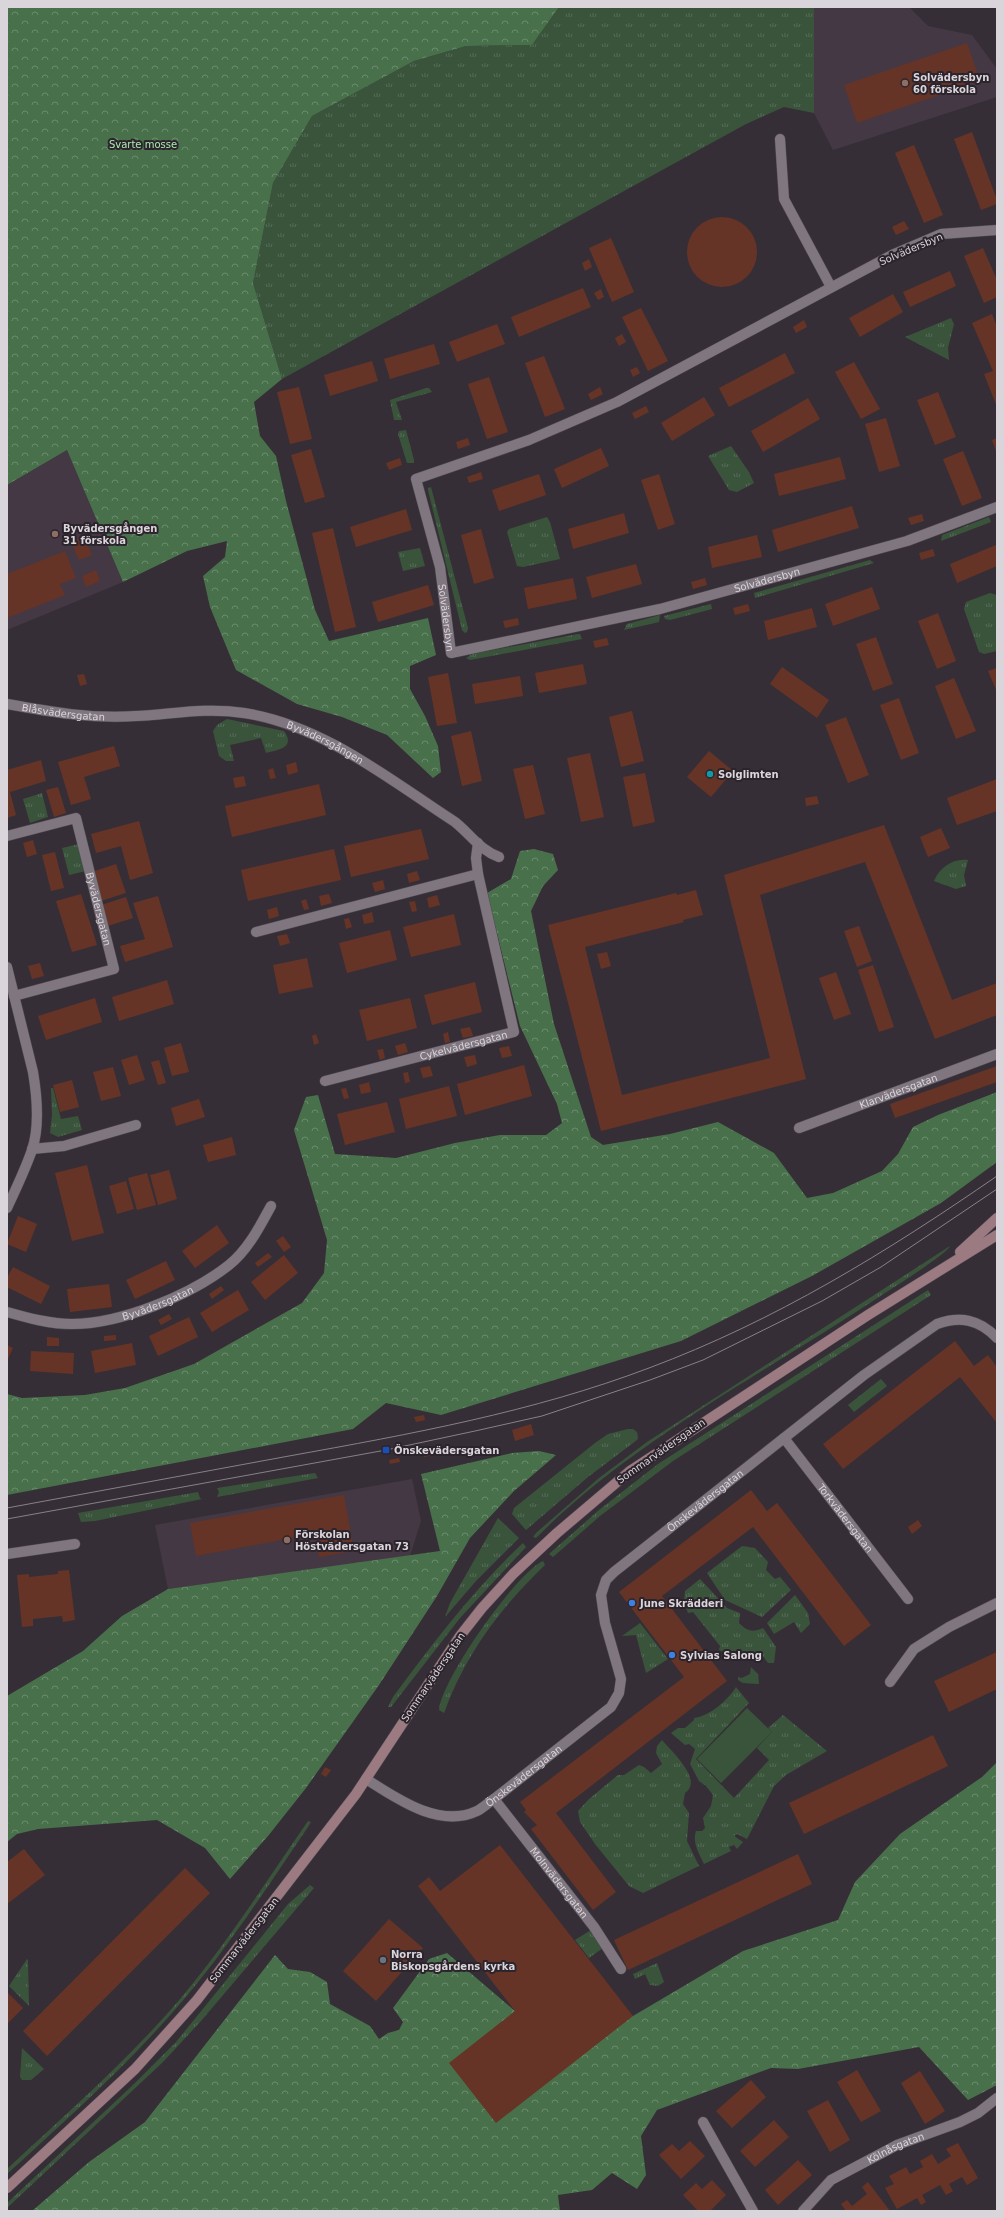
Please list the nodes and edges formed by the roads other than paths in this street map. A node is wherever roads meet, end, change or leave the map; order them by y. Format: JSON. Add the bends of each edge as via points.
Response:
{"nodes":[{"id":1,"x":780,"y":139,"type":"dead end"},
{"id":2,"x":997,"y":230,"type":"edge"},
{"id":3,"x":831,"y":287,"type":"junction"},
{"id":4,"x":997,"y":507,"type":"edge"},
{"id":5,"x":7,"y":704,"type":"edge"},
{"id":6,"x":121,"y":717,"type":"joint"},
{"id":7,"x":7,"y":836,"type":"edge"},
{"id":8,"x":478,"y":844,"type":"junction"},
{"id":9,"x":499,"y":858,"type":"dead end"},
{"id":10,"x":478,"y":874,"type":"junction"},
{"id":11,"x":256,"y":932,"type":"dead end"},
{"id":12,"x":7,"y":967,"type":"edge"},
{"id":13,"x":14,"y":996,"type":"junction"},
{"id":14,"x":997,"y":1054,"type":"edge"},
{"id":15,"x":325,"y":1081,"type":"dead end"},
{"id":16,"x":136,"y":1126,"type":"dead end"},
{"id":17,"x":799,"y":1128,"type":"dead end"},
{"id":18,"x":32,"y":1149,"type":"junction"},
{"id":19,"x":271,"y":1206,"type":"dead end"},
{"id":20,"x":7,"y":1208,"type":"edge"},
{"id":21,"x":997,"y":1218,"type":"edge"},
{"id":22,"x":997,"y":1235,"type":"edge"},
{"id":23,"x":949,"y":1263,"type":"junction"},
{"id":24,"x":7,"y":1312,"type":"edge"},
{"id":25,"x":997,"y":1338,"type":"edge"},
{"id":26,"x":784,"y":1438,"type":"junction"},
{"id":27,"x":75,"y":1544,"type":"dead end"},
{"id":28,"x":7,"y":1554,"type":"edge"},
{"id":29,"x":908,"y":1599,"type":"dead end"},
{"id":30,"x":997,"y":1603,"type":"edge"},
{"id":31,"x":890,"y":1682,"type":"dead end"},
{"id":32,"x":366,"y":1779,"type":"junction"},
{"id":33,"x":494,"y":1798,"type":"junction"},
{"id":34,"x":621,"y":1969,"type":"dead end"},
{"id":35,"x":997,"y":2098,"type":"edge"},
{"id":36,"x":703,"y":2122,"type":"dead end"},
{"id":37,"x":7,"y":2188,"type":"edge"},
{"id":38,"x":753,"y":2211,"type":"edge"},
{"id":39,"x":803,"y":2211,"type":"edge"}],
"edges":[{"from":1,"to":3,"type":"street","via":[[784,199]]},
{"from":2,"to":3,"type":"street","name":"Solvädersbyn","via":[[941,234],[894,254]]},
{"from":3,"to":4,"type":"street","name":"Solvädersbyn","via":[[685,368],[617,402],[529,440],[416,478],[440,567],[451,653],[660,609],[907,541]]},
{"from":5,"to":6,"type":"street","name":"Blåsvädersgatan","via":[[69,716]]},
{"from":6,"to":8,"type":"street","name":"Byvädersgången","via":[[182,711],[225,711],[261,717],[296,727],[360,760],[455,822]]},
{"from":7,"to":13,"type":"street","name":"Byvädersgatan","via":[[76,818],[114,969]]},
{"from":8,"to":9,"type":"street","name":"Byvädersgången","via":[[486,853]]},
{"from":8,"to":10,"type":"street","name":"Cykelvädersgatan"},
{"from":10,"to":11,"type":"street"},
{"from":10,"to":15,"type":"street","name":"Cykelvädersgatan","via":[[514,1032]]},
{"from":12,"to":13,"type":"street"},
{"from":13,"to":18,"type":"street","via":[[36,1090],[36,1120]]},
{"from":14,"to":17,"type":"street","name":"Klarvädersgatan"},
{"from":16,"to":18,"type":"street","via":[[64,1146]]},
{"from":18,"to":20,"type":"street"},
{"from":19,"to":24,"type":"street","name":"Byvädersgatan","via":[[254,1236],[230,1265],[165,1302],[130,1316],[73,1324],[43,1321]]},
{"from":21,"to":23,"type":"street","name":"Sommarvädersgatan"},
{"from":22,"to":23,"type":"street","name":"Sommarvädersgatan"},
{"from":23,"to":32,"type":"street","name":"Sommarvädersgatan","via":[[688,1432],[630,1471],[595,1499],[513,1574],[482,1608],[451,1649]]},
{"from":25,"to":26,"type":"street","name":"Önskevädersgatan","via":[[979,1323],[966,1319],[937,1324],[864,1375]]},
{"from":26,"to":29,"type":"street","name":"Torkvädersgatan"},
{"from":26,"to":33,"type":"street","name":"Önskevädersgatan","via":[[606,1580],[602,1587],[601,1606],[620,1679],[619,1693],[612,1707]]},
{"from":27,"to":28,"type":"street"},
{"from":30,"to":31,"type":"street","via":[[949,1627],[914,1649]]},
{"from":32,"to":33,"type":"street","name":"Önskevädersgatan","via":[[413,1807],[447,1816],[476,1811]]},
{"from":32,"to":37,"type":"street","name":"Sommarvädersgatan","via":[[235,1952],[165,2037],[135,2069]]},
{"from":33,"to":34,"type":"street","name":"Molnvädersgatan","via":[[594,1927]]},
{"from":35,"to":39,"type":"street","name":"Kölnåsgatan","via":[[978,2113],[960,2122],[897,2145],[831,2180]]},
{"from":36,"to":38,"type":"street"}]}
